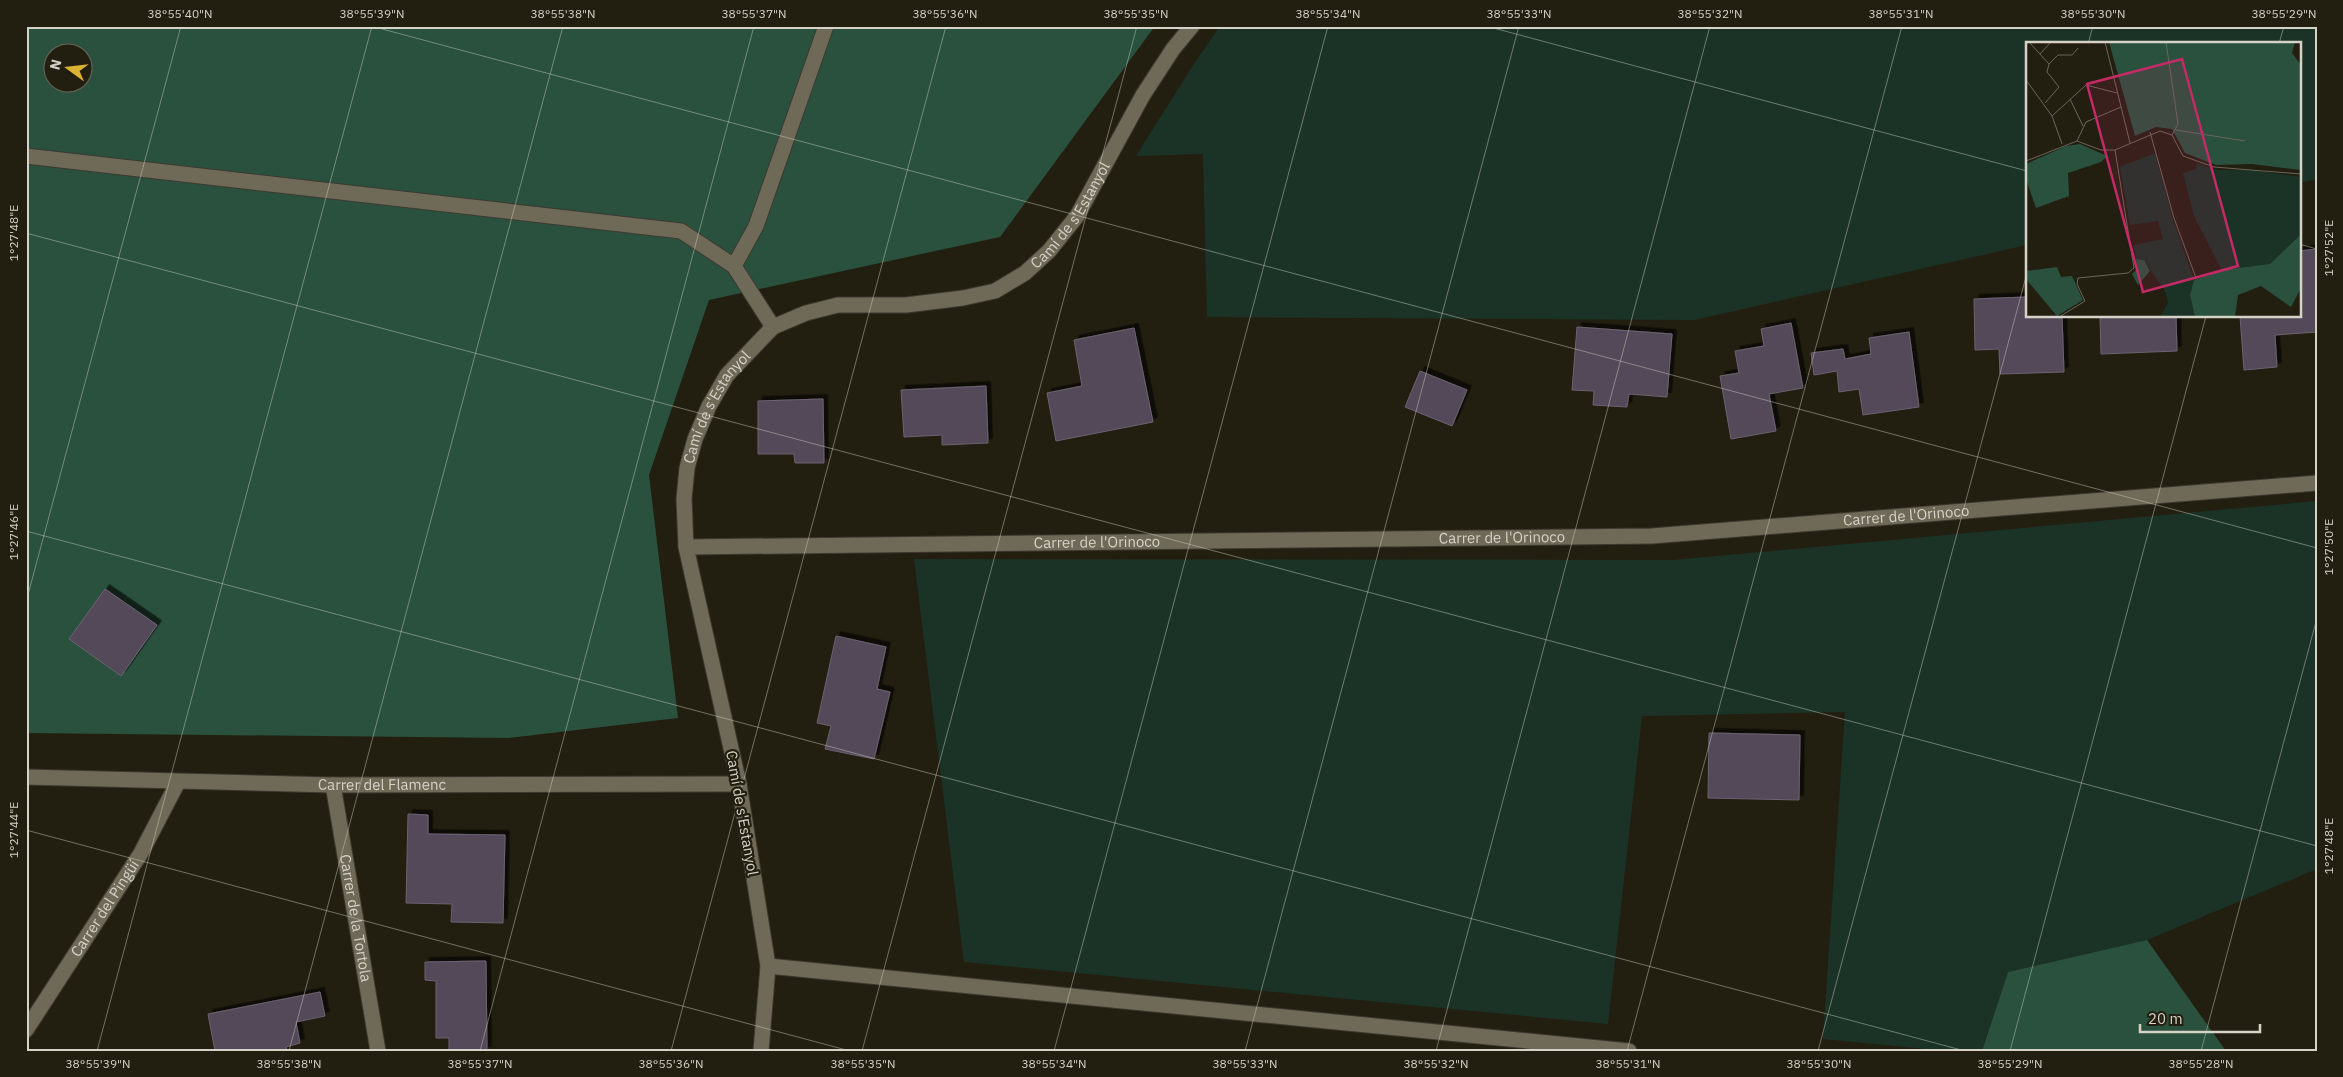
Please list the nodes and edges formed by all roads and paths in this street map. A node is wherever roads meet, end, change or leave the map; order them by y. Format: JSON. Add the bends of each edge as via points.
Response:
{"nodes":[{"id":1,"x":826,"y":26,"type":"edge"},
{"id":2,"x":1192,"y":26,"type":"edge"},
{"id":3,"x":26,"y":156,"type":"edge"},
{"id":4,"x":734,"y":266,"type":"junction"},
{"id":5,"x":773,"y":328,"type":"junction"},
{"id":6,"x":2317,"y":483,"type":"edge"},
{"id":7,"x":686,"y":547,"type":"junction"},
{"id":8,"x":26,"y":778,"type":"edge"},
{"id":9,"x":178,"y":782,"type":"junction"},
{"id":10,"x":739,"y":784,"type":"junction"},
{"id":11,"x":333,"y":785,"type":"junction"},
{"id":12,"x":768,"y":966,"type":"junction"},
{"id":13,"x":26,"y":1030,"type":"edge"},
{"id":14,"x":378,"y":1051,"type":"edge"},
{"id":15,"x":761,"y":1051,"type":"edge"},
{"id":16,"x":1629,"y":1051,"type":"edge"}],
"edges":[{"from":1,"to":4,"type":"street","via":[[756,226]]},
{"from":2,"to":5,"type":"street","name":"Camí de s'Estanyol","via":[[1143,95],[1077,216],[1049,251],[1024,273],[995,291],[906,305],[838,305],[806,313]]},
{"from":3,"to":4,"type":"street","via":[[681,231]]},
{"from":4,"to":5,"type":"street"},
{"from":5,"to":7,"type":"street","name":"Camí de s'Estanyol","via":[[727,375],[708,406],[687,468],[684,499]]},
{"from":6,"to":7,"type":"street","name":"Carrer de l'Orinoco","via":[[1652,536]]},
{"from":7,"to":10,"type":"street","name":"Camí de s'Estanyol"},
{"from":8,"to":9,"type":"street","name":"Carrer del Flamenc"},
{"from":9,"to":11,"type":"street","name":"Carrer del Flamenc"},
{"from":9,"to":13,"type":"street","name":"Carrer del Pingüí","via":[[141,853]]},
{"from":10,"to":11,"type":"street","name":"Carrer del Flamenc"},
{"from":10,"to":12,"type":"street","name":"Camí de s'Estanyol"},
{"from":11,"to":14,"type":"street","name":"Carrer de la Tortola"},
{"from":12,"to":15,"type":"street","name":"Camí de s'Estanyol"},
{"from":12,"to":16,"type":"street"}]}
